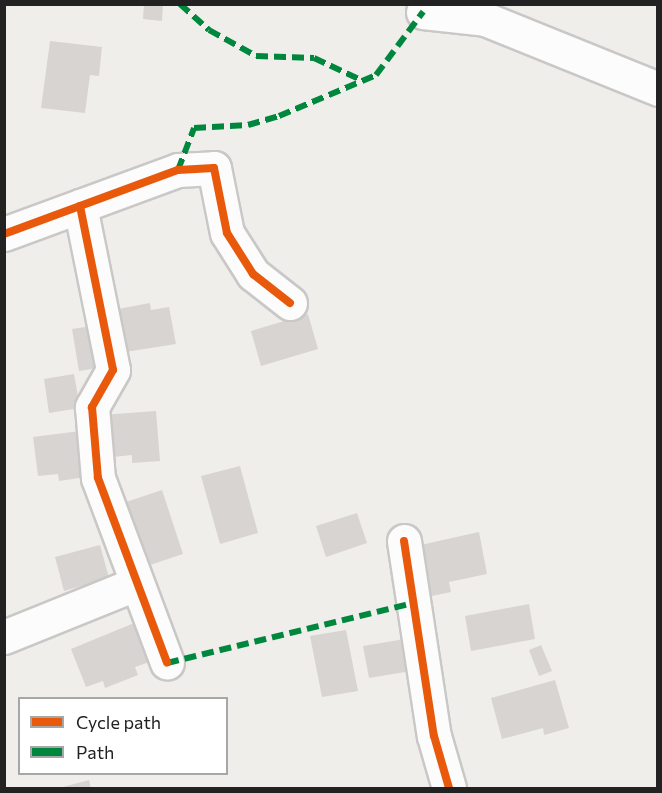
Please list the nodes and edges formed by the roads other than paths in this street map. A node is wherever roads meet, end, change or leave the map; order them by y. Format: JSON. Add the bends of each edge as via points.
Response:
{"nodes":[{"id":1,"x":423,"y":12,"type":"dead end"},
{"id":2,"x":657,"y":89,"type":"edge"},
{"id":3,"x":80,"y":206,"type":"junction"},
{"id":4,"x":4,"y":234,"type":"edge"},
{"id":5,"x":290,"y":303,"type":"dead end"},
{"id":6,"x":404,"y":541,"type":"dead end"},
{"id":7,"x":135,"y":584,"type":"junction"},
{"id":8,"x":4,"y":637,"type":"edge"},
{"id":9,"x":167,"y":663,"type":"dead end"},
{"id":10,"x":449,"y":789,"type":"edge"}],
"edges":[{"from":1,"to":2,"type":"street","via":[[485,19]]},
{"from":3,"to":4,"type":"street"},
{"from":3,"to":5,"type":"street","via":[[178,170],[214,168],[227,233],[253,274]]},
{"from":3,"to":7,"type":"street","via":[[113,370],[92,407],[98,478]]},
{"from":6,"to":10,"type":"street","via":[[434,736]]},
{"from":7,"to":8,"type":"street"},
{"from":7,"to":9,"type":"street"}]}
